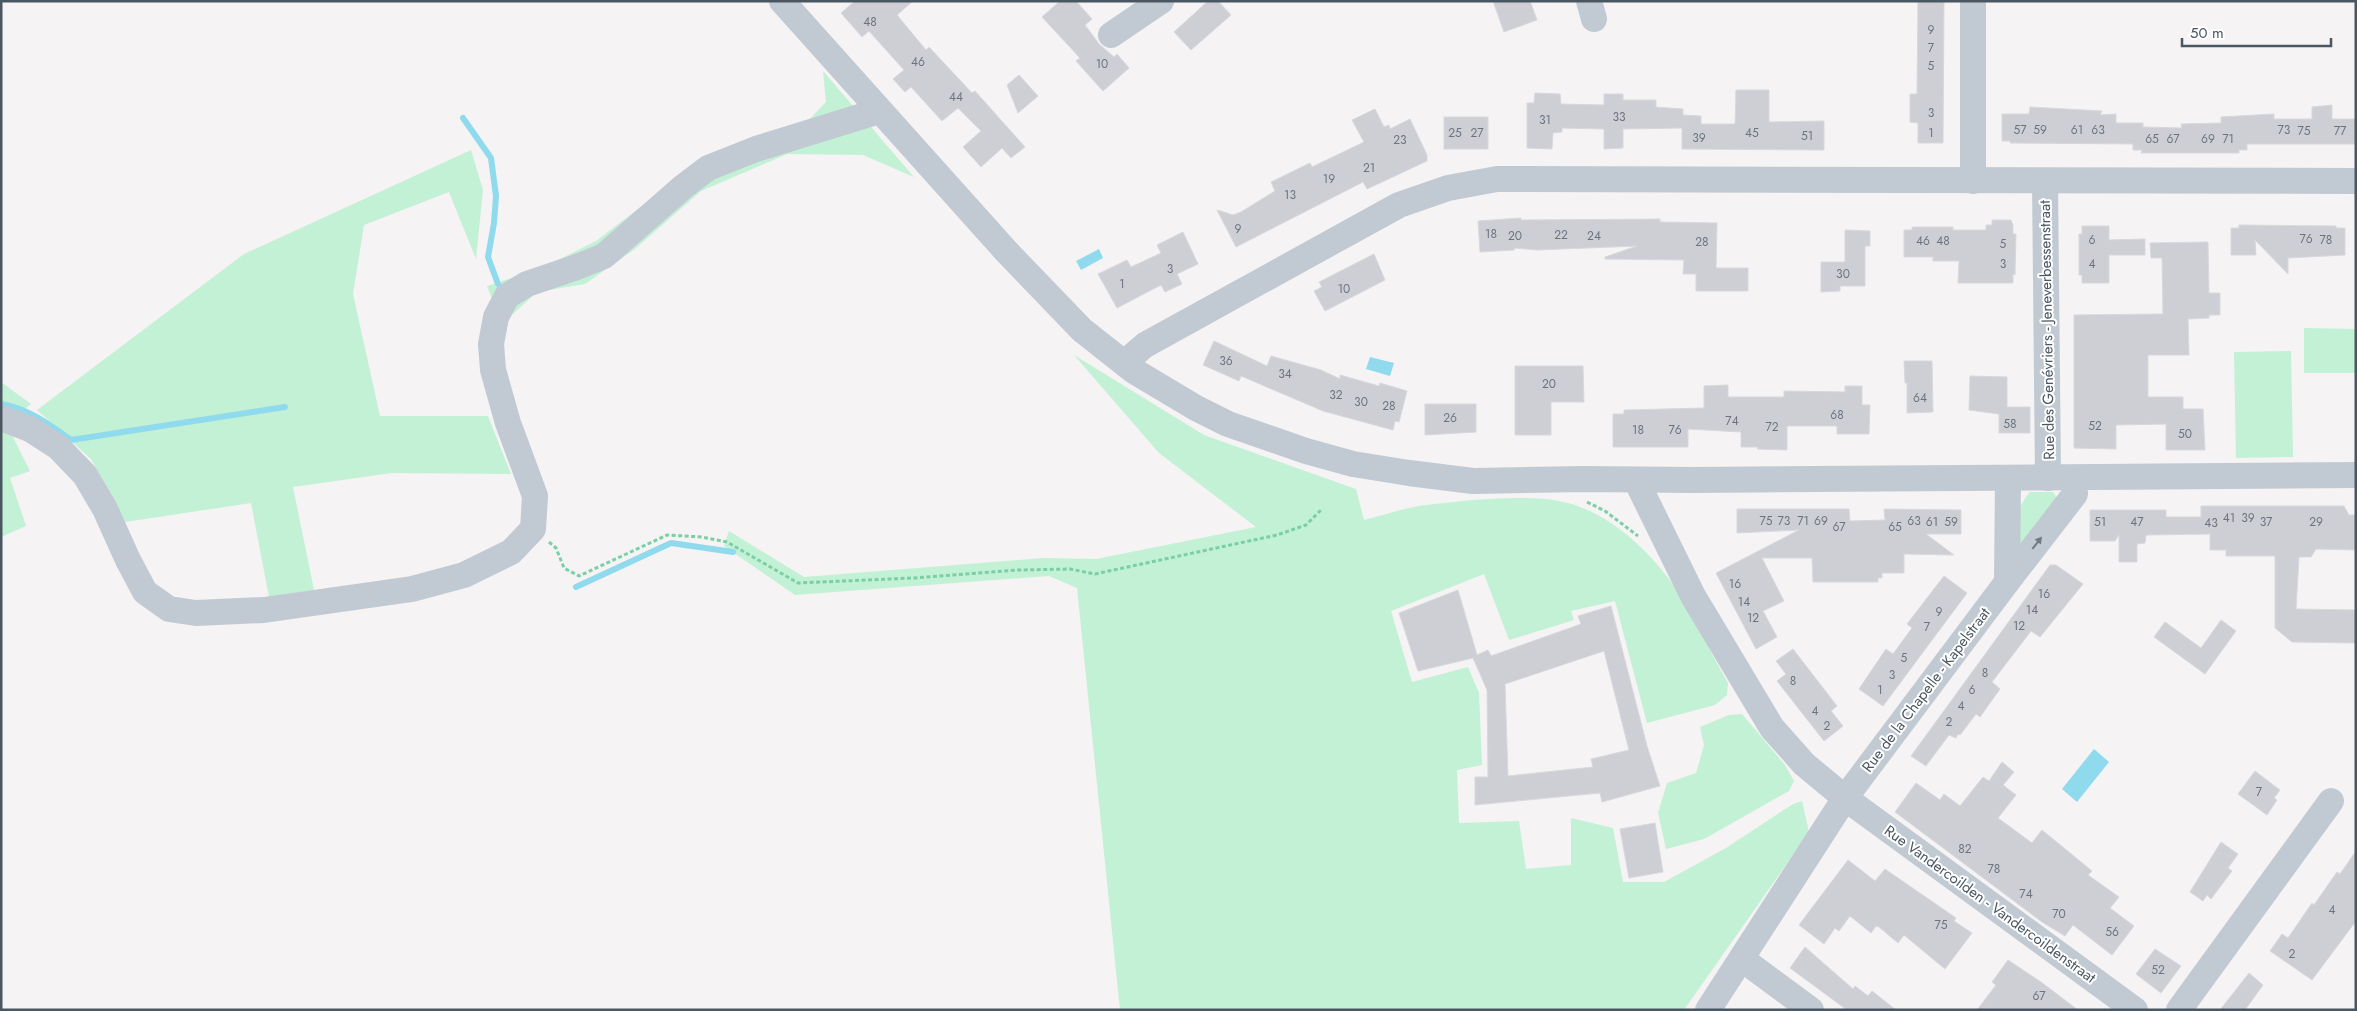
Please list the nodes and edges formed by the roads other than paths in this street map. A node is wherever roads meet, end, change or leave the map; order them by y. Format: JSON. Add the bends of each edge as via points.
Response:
{"nodes":[{"id":1,"x":782,"y":1,"type":"edge"},
{"id":2,"x":1161,"y":1,"type":"edge"},
{"id":3,"x":1973,"y":1,"type":"edge"},
{"id":4,"x":1130,"y":9,"type":"edge"},
{"id":5,"x":1111,"y":35,"type":"dead end"},
{"id":6,"x":879,"y":111,"type":"junction"},
{"id":7,"x":1973,"y":181,"type":"junction"},
{"id":8,"x":2356,"y":181,"type":"edge"},
{"id":9,"x":2045,"y":182,"type":"junction"},
{"id":10,"x":1124,"y":363,"type":"junction"},
{"id":11,"x":1,"y":418,"type":"edge"},
{"id":12,"x":2356,"y":475,"type":"edge"},
{"id":13,"x":2048,"y":478,"type":"junction"},
{"id":14,"x":2074,"y":478,"type":"junction"},
{"id":15,"x":2008,"y":479,"type":"junction"},
{"id":16,"x":1636,"y":480,"type":"junction"},
{"id":17,"x":2007,"y":582,"type":"junction"},
{"id":18,"x":1846,"y":798,"type":"junction"},
{"id":19,"x":2331,"y":801,"type":"dead end"},
{"id":20,"x":1742,"y":959,"type":"junction"},
{"id":21,"x":1708,"y":1010,"type":"edge"},
{"id":22,"x":1811,"y":1010,"type":"edge"},
{"id":23,"x":2135,"y":1010,"type":"edge"},
{"id":24,"x":2179,"y":1010,"type":"edge"}],
"edges":[{"from":1,"to":6,"type":"street"},
{"from":2,"to":4,"type":"street"},
{"from":3,"to":7,"type":"street"},
{"from":4,"to":5,"type":"street"},
{"from":6,"to":10,"type":"street","via":[[1082,330]]},
{"from":6,"to":11,"type":"street","via":[[756,148],[708,168],[604,256],[527,284],[507,296],[496,317],[491,344],[493,370],[508,423],[535,496],[533,529],[510,552],[464,576],[412,589],[264,610],[196,613],[169,609],[145,592],[85,475],[58,447],[30,429]]},
{"from":7,"to":9,"type":"street"},
{"from":7,"to":10,"type":"street","via":[[1497,179],[1448,188],[1399,205],[1145,345]]},
{"from":8,"to":9,"type":"street"},
{"from":9,"to":13,"type":"street","name":"Rue des Genévriers - Jeneverbessenstraat"},
{"from":10,"to":16,"type":"street","via":[[1228,424],[1306,452],[1353,464],[1473,481]]},
{"from":12,"to":14,"type":"street"},
{"from":13,"to":14,"type":"street"},
{"from":13,"to":15,"type":"street"},
{"from":17,"to":14,"type":"street","name":"Rue de la Chapelle - Kapelstraat","one_way":true,"via":[[2075,494]]},
{"from":15,"to":16,"type":"street"},
{"from":15,"to":17,"type":"street"},
{"from":16,"to":18,"type":"street","name":"Rue Vandercoilden - Vandercoildenstraat","via":[[1693,596],[1772,728],[1804,764]]},
{"from":17,"to":18,"type":"street","name":"Rue de la Chapelle - Kapelstraat"},
{"from":18,"to":20,"type":"street","name":"Rue de la Chapelle - Kapelstraat"},
{"from":18,"to":23,"type":"street","name":"Rue Vandercoilden - Vandercoildenstraat"},
{"from":19,"to":24,"type":"street"},
{"from":20,"to":21,"type":"street","name":"Rue de la Chapelle - Kapelstraat"},
{"from":20,"to":22,"type":"street"}]}
